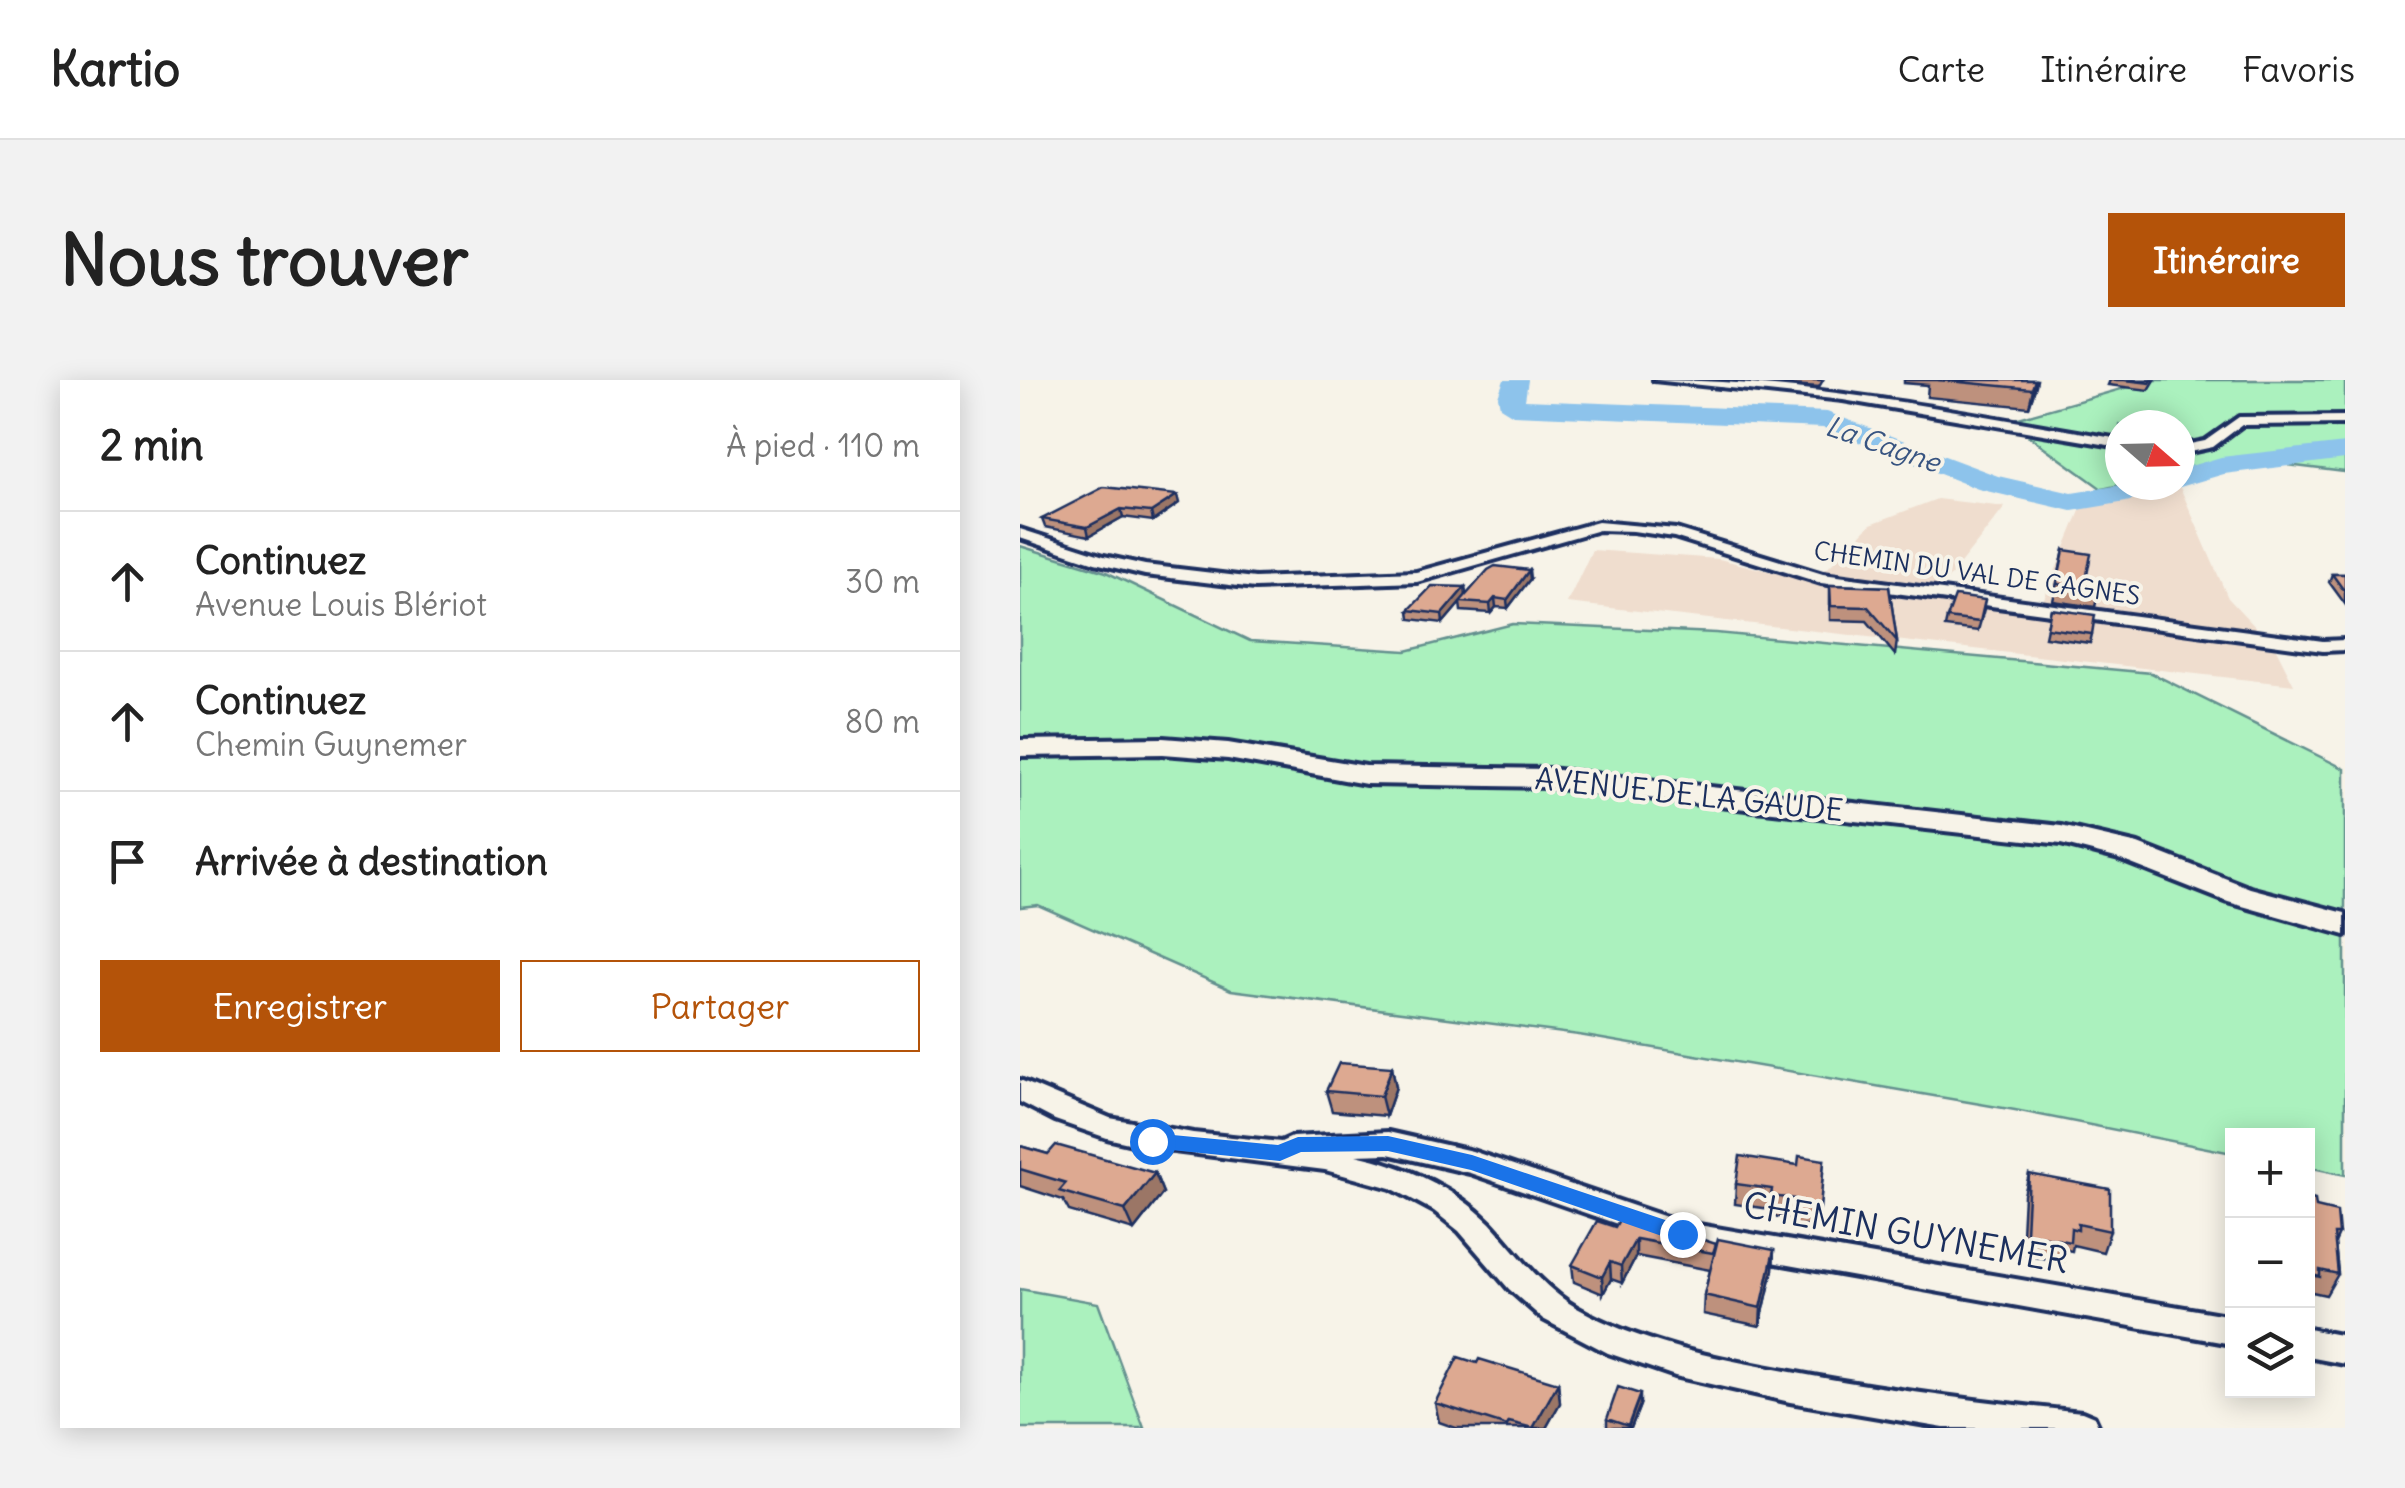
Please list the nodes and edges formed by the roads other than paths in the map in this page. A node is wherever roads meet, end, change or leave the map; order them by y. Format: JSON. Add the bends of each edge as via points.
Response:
{"nodes":[{"id":1,"x":1660,"y":380,"type":"edge"},
{"id":2,"x":2345,"y":420,"type":"edge"},
{"id":3,"x":2105,"y":441,"type":"edge"},
{"id":4,"x":2195,"y":447,"type":"edge"},
{"id":5,"x":1020,"y":533,"type":"edge"},
{"id":6,"x":2345,"y":645,"type":"edge"},
{"id":7,"x":1020,"y":748,"type":"edge"},
{"id":8,"x":2345,"y":924,"type":"edge"},
{"id":9,"x":1020,"y":1090,"type":"edge"},
{"id":10,"x":1280,"y":1153,"type":"junction"},
{"id":11,"x":2225,"y":1329,"type":"edge"},
{"id":12,"x":2315,"y":1345,"type":"edge"},
{"id":13,"x":2345,"y":1350,"type":"edge"},
{"id":14,"x":2082,"y":1428,"type":"edge"}],
"edges":[{"from":1,"to":3,"type":"street","via":[[1844,398]]},
{"from":2,"to":4,"type":"street","via":[[2239,422]]},
{"from":5,"to":6,"type":"street","name":"CHEMIN DU VAL DE CAGNES","via":[[1145,570],[1255,583],[1417,577],[1582,530],[1632,527],[1676,533],[1820,578]]},
{"from":7,"to":8,"type":"street","name":"AVENUE DE LA GAUDE","via":[[1228,750],[1366,775],[1549,778],[2061,836]]},
{"from":9,"to":10,"type":"street","via":[[1054,1111],[1152,1141]]},
{"from":10,"to":11,"type":"street","name":"CHEMIN GUYNEMER","via":[[1298,1145],[1388,1143],[1472,1162],[1682,1234]]},
{"from":10,"to":14,"type":"street","via":[[1370,1170],[1440,1200],[1478,1231],[1519,1282],[1565,1317],[1690,1368],[1902,1409]]},
{"from":12,"to":13,"type":"street"}]}
